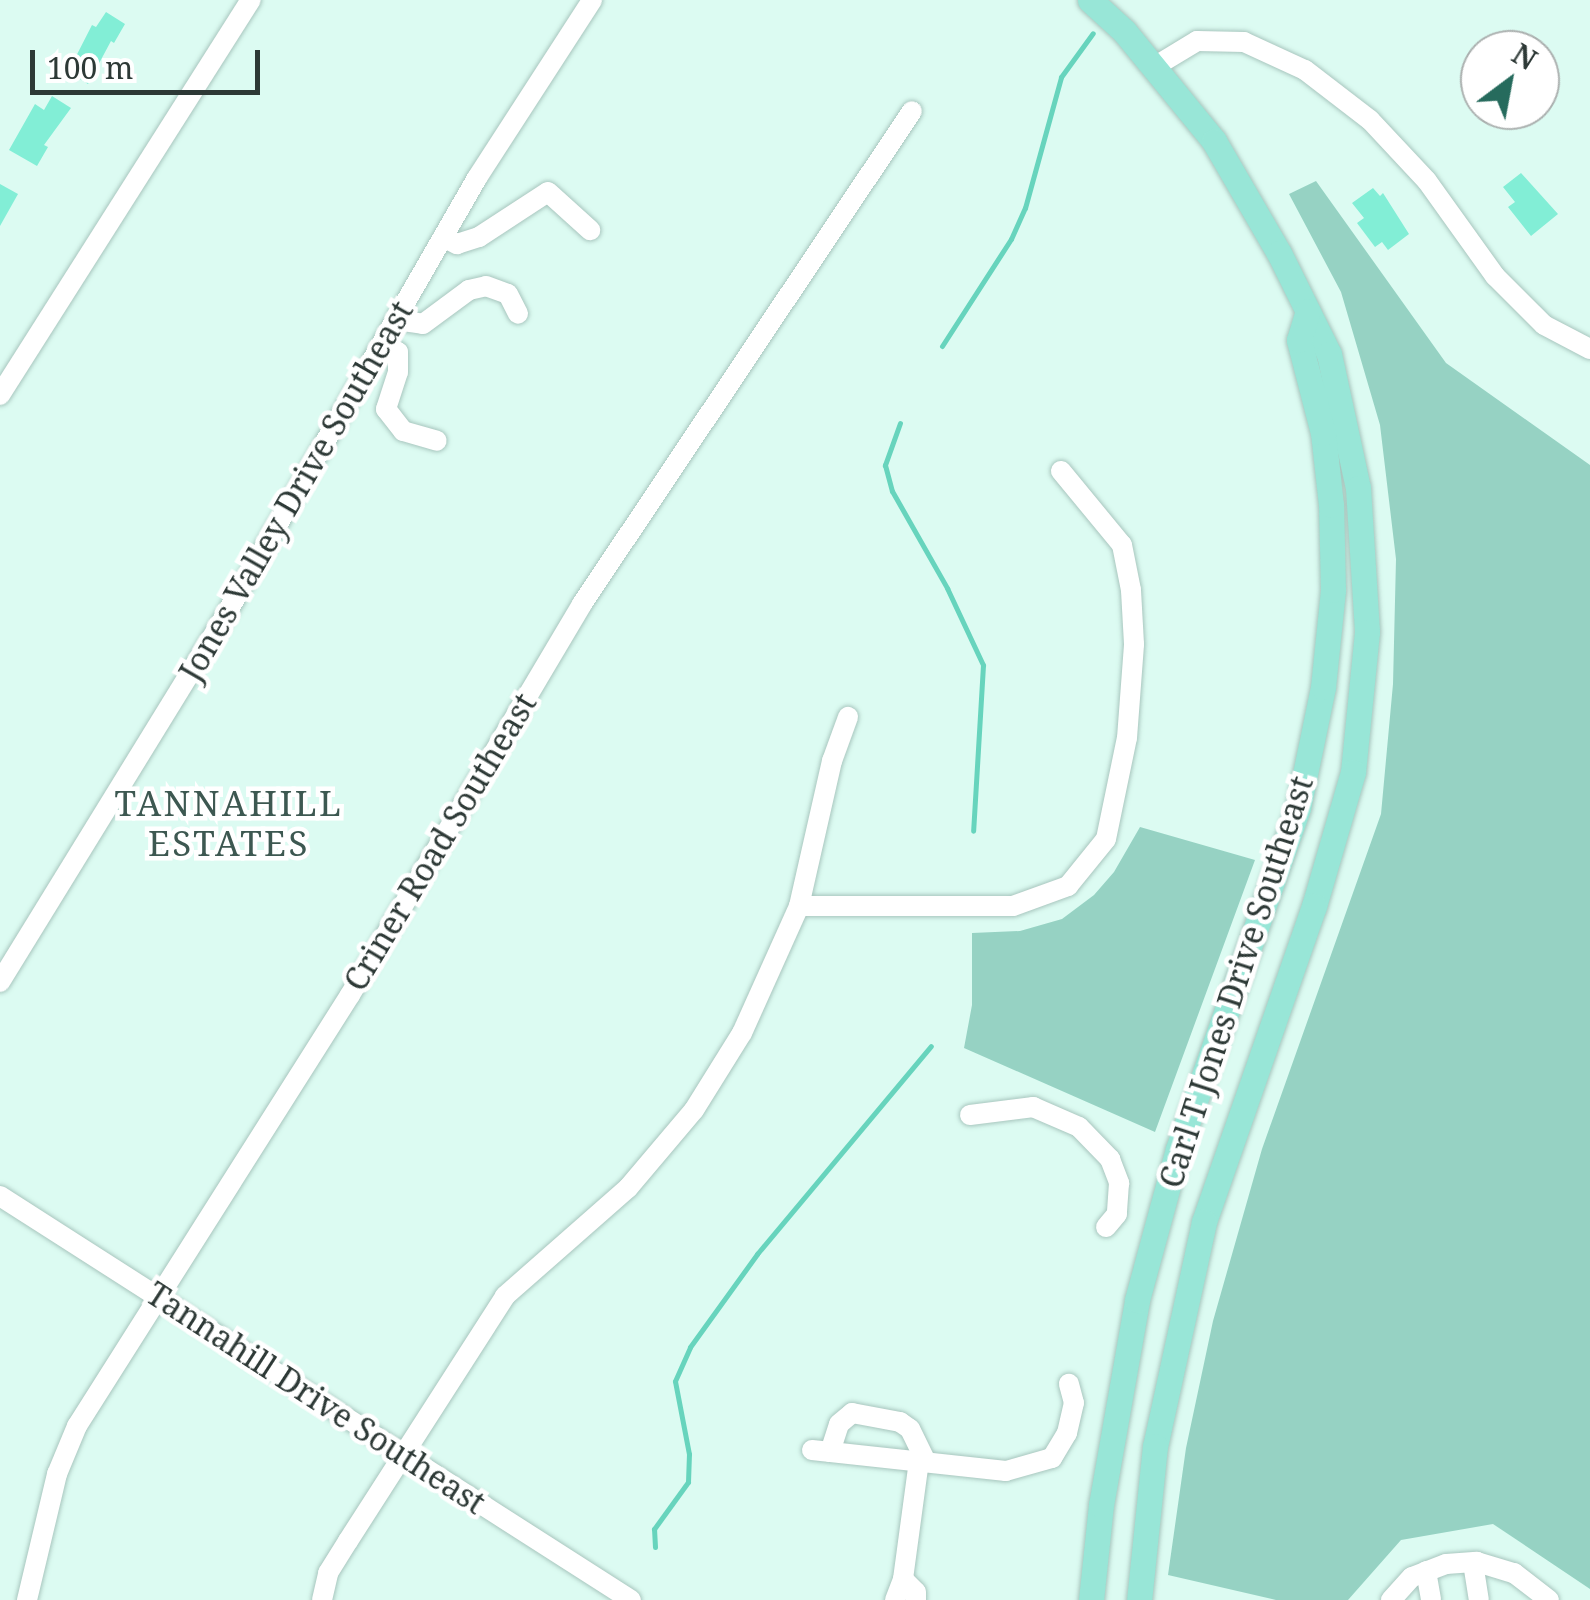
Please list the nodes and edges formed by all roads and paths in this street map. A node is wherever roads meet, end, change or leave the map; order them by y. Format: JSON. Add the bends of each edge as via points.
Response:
{"nodes":[{"id":1,"x":251,"y":0,"type":"edge"},
{"id":2,"x":592,"y":0,"type":"edge"},
{"id":3,"x":1090,"y":0,"type":"edge"},
{"id":4,"x":1154,"y":67,"type":"junction"},
{"id":5,"x":912,"y":111,"type":"dead end"},
{"id":6,"x":590,"y":230,"type":"dead end"},
{"id":7,"x":443,"y":237,"type":"junction"},
{"id":8,"x":1308,"y":311,"type":"junction"},
{"id":9,"x":518,"y":314,"type":"dead end"},
{"id":10,"x":396,"y":320,"type":"junction"},
{"id":11,"x":382,"y":344,"type":"junction"},
{"id":12,"x":1590,"y":349,"type":"edge"},
{"id":13,"x":0,"y":395,"type":"edge"},
{"id":14,"x":437,"y":441,"type":"dead end"},
{"id":15,"x":1061,"y":470,"type":"dead end"},
{"id":16,"x":848,"y":717,"type":"dead end"},
{"id":17,"x":799,"y":906,"type":"junction"},
{"id":18,"x":0,"y":982,"type":"edge"},
{"id":19,"x":970,"y":1115,"type":"dead end"},
{"id":20,"x":0,"y":1196,"type":"edge"},
{"id":21,"x":1106,"y":1227,"type":"dead end"},
{"id":22,"x":157,"y":1295,"type":"junction"},
{"id":23,"x":1069,"y":1384,"type":"dead end"},
{"id":24,"x":402,"y":1453,"type":"junction"},
{"id":25,"x":923,"y":1462,"type":"junction"},
{"id":26,"x":1473,"y":1562,"type":"junction"},
{"id":27,"x":1426,"y":1571,"type":"junction"},
{"id":28,"x":1521,"y":1578,"type":"junction"},
{"id":29,"x":903,"y":1580,"type":"junction"},
{"id":30,"x":27,"y":1600,"type":"edge"},
{"id":31,"x":322,"y":1600,"type":"edge"},
{"id":32,"x":631,"y":1600,"type":"edge"},
{"id":33,"x":895,"y":1600,"type":"edge"},
{"id":34,"x":916,"y":1600,"type":"edge"},
{"id":35,"x":1091,"y":1600,"type":"edge"},
{"id":36,"x":1138,"y":1600,"type":"edge"},
{"id":37,"x":1392,"y":1600,"type":"edge"},
{"id":38,"x":1431,"y":1600,"type":"edge"},
{"id":39,"x":1479,"y":1600,"type":"edge"},
{"id":40,"x":1524,"y":1600,"type":"edge"},
{"id":41,"x":1550,"y":1600,"type":"edge"}],
"edges":[{"from":1,"to":13,"type":"street"},
{"from":2,"to":7,"type":"street","name":"Jones Valley Drive Southeast"},
{"from":3,"to":4,"type":"main road"},
{"from":4,"to":8,"type":"main road","via":[[1214,141]]},
{"from":4,"to":12,"type":"street","via":[[1197,41],[1244,42],[1305,70],[1382,132],[1427,181],[1495,276],[1544,325]]},
{"from":5,"to":22,"type":"street","name":"Criner Road Southeast","via":[[582,604],[350,994]]},
{"from":6,"to":7,"type":"street","via":[[548,192],[480,237],[457,244]]},
{"from":7,"to":10,"type":"street","name":"Jones Valley Drive Southeast"},
{"from":8,"to":35,"type":"main road","name":"Carl T Jones Drive Southeast","via":[[1299,340],[1323,434],[1331,505],[1333,590],[1322,687],[1298,808],[1178,1149],[1138,1300]]},
{"from":8,"to":36,"type":"main road","name":"Carl T Jones Drive Southeast","via":[[1329,354],[1358,488],[1367,632],[1353,772],[1314,906],[1204,1222],[1154,1446]]},
{"from":9,"to":10,"type":"street","via":[[508,294],[486,286],[469,290],[423,324]]},
{"from":10,"to":11,"type":"street","name":"Jones Valley Drive Southeast"},
{"from":11,"to":14,"type":"street","via":[[398,352],[386,409],[403,431]]},
{"from":11,"to":18,"type":"street","name":"Jones Valley Drive Southeast","via":[[221,623]]},
{"from":15,"to":17,"type":"street","via":[[1122,545],[1131,590],[1127,738],[1106,839],[1068,886],[1013,906]]},
{"from":16,"to":17,"type":"street"},
{"from":17,"to":24,"type":"street","via":[[742,1033],[694,1110],[628,1188],[505,1296]]},
{"from":19,"to":21,"type":"street","via":[[1032,1107],[1079,1127],[1110,1159],[1119,1183],[1117,1214]]},
{"from":20,"to":22,"type":"street","name":"Tannahill Drive Southeast"},
{"from":22,"to":24,"type":"street","name":"Tannahill Drive Southeast"},
{"from":22,"to":30,"type":"street","name":"Criner Road Southeast","via":[[77,1426],[57,1474]]},
{"from":23,"to":25,"type":"street","via":[[1074,1403],[1052,1458],[1006,1471]]},
{"from":24,"to":31,"type":"street","via":[[328,1572]]},
{"from":24,"to":32,"type":"street","name":"Tannahill Drive Southeast"},
{"from":25,"to":25,"type":"street","via":[[821,1451],[852,1414],[900,1422],[910,1429]]},
{"from":25,"to":29,"type":"street"},
{"from":26,"to":27,"type":"street"},
{"from":26,"to":28,"type":"street"},
{"from":26,"to":39,"type":"street"},
{"from":27,"to":37,"type":"street"},
{"from":27,"to":38,"type":"street"},
{"from":28,"to":40,"type":"street"},
{"from":28,"to":41,"type":"street"},
{"from":29,"to":33,"type":"street"},
{"from":29,"to":34,"type":"street"}]}
